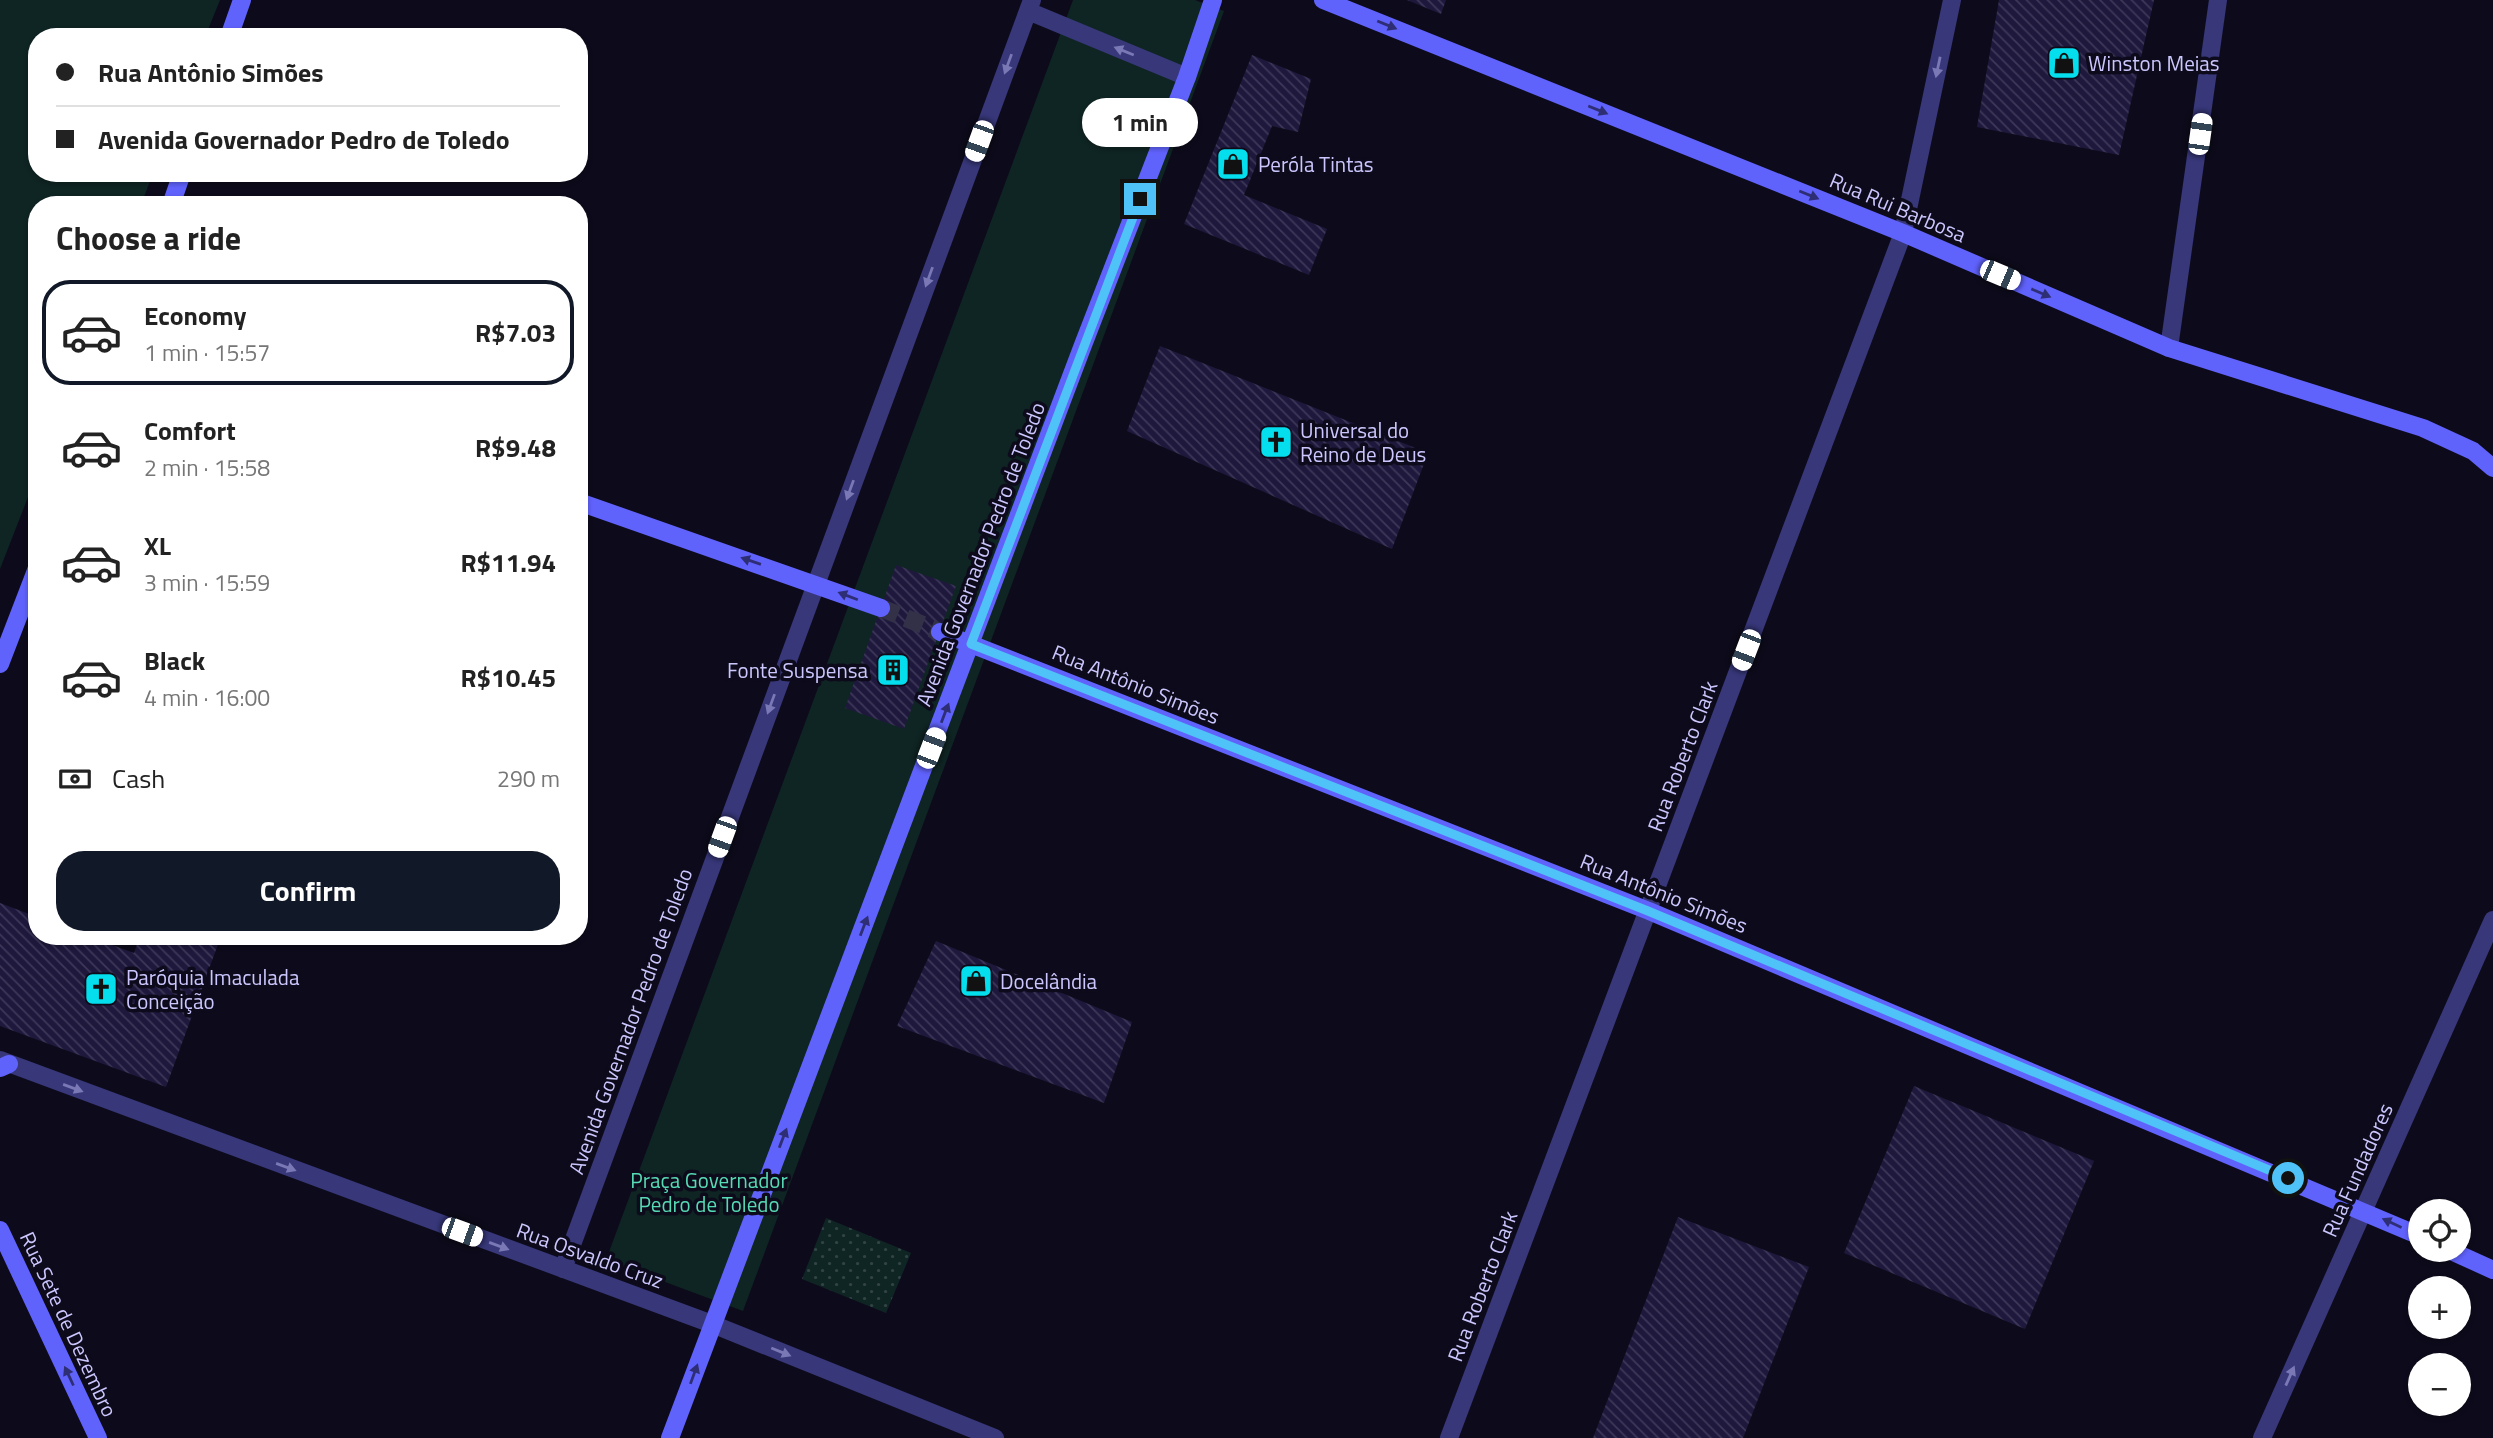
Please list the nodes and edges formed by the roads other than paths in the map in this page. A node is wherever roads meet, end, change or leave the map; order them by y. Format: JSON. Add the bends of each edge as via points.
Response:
{"nodes":[{"id":1,"x":242,"y":0,"type":"edge"},
{"id":2,"x":1213,"y":0,"type":"edge"},
{"id":3,"x":1323,"y":0,"type":"edge"},
{"id":4,"x":1952,"y":0,"type":"edge"},
{"id":5,"x":2218,"y":0,"type":"edge"},
{"id":6,"x":1030,"y":6,"type":"edge"},
{"id":7,"x":232,"y":28,"type":"edge"},
{"id":8,"x":1187,"y":77,"type":"junction"},
{"id":9,"x":1903,"y":233,"type":"junction"},
{"id":10,"x":2169,"y":348,"type":"junction"},
{"id":11,"x":2493,"y":468,"type":"edge"},
{"id":12,"x":588,"y":505,"type":"edge"},
{"id":13,"x":815,"y":583,"type":"junction"},
{"id":14,"x":28,"y":591,"type":"edge"},
{"id":15,"x":881,"y":608,"type":"tunnel mouth"},
{"id":16,"x":940,"y":632,"type":"tunnel mouth"},
{"id":17,"x":971,"y":644,"type":"junction"},
{"id":18,"x":0,"y":664,"type":"edge"},
{"id":19,"x":1648,"y":911,"type":"junction"},
{"id":20,"x":2493,"y":920,"type":"edge"},
{"id":21,"x":3,"y":1064,"type":"edge"},
{"id":22,"x":2365,"y":1210,"type":"junction"},
{"id":23,"x":0,"y":1230,"type":"edge"},
{"id":24,"x":2408,"y":1230,"type":"edge"},
{"id":25,"x":2471,"y":1260,"type":"edge"},
{"id":26,"x":563,"y":1269,"type":"junction"},
{"id":27,"x":2493,"y":1270,"type":"edge"},
{"id":28,"x":712,"y":1324,"type":"junction"},
{"id":29,"x":98,"y":1438,"type":"edge"},
{"id":30,"x":670,"y":1438,"type":"edge"},
{"id":31,"x":995,"y":1438,"type":"edge"},
{"id":32,"x":1449,"y":1438,"type":"edge"},
{"id":33,"x":2262,"y":1438,"type":"edge"}],
"edges":[{"from":1,"to":7,"type":"street"},
{"from":2,"to":8,"type":"street","name":"Avenida Governador Pedro de Toledo"},
{"from":3,"to":9,"type":"street","name":"Rua Rui Barbosa","one_way":true},
{"from":4,"to":9,"type":"street","name":"Rua Roberto Clark","one_way":true},
{"from":5,"to":10,"type":"street"},
{"from":8,"to":6,"type":"street","one_way":true},
{"from":6,"to":13,"type":"street","name":"Avenida Governador Pedro de Toledo","one_way":true},
{"from":8,"to":17,"type":"street","name":"Avenida Governador Pedro de Toledo"},
{"from":9,"to":10,"type":"street","name":"Rua Rui Barbosa","one_way":true},
{"from":9,"to":19,"type":"street","name":"Rua Roberto Clark"},
{"from":10,"to":11,"type":"street","name":"Rua Rui Barbosa","via":[[2423,428],[2473,451]]},
{"from":13,"to":12,"type":"street","one_way":true},
{"from":15,"to":13,"type":"street","one_way":true},
{"from":13,"to":26,"type":"street","name":"Avenida Governador Pedro de Toledo","one_way":true},
{"from":14,"to":18,"type":"street"},
{"from":16,"to":17,"type":"street","name":"Rua Antônio Simões"},
{"from":17,"to":19,"type":"street","name":"Rua Antônio Simões"},
{"from":28,"to":17,"type":"street","name":"Avenida Governador Pedro de Toledo","one_way":true},
{"from":19,"to":22,"type":"street","name":"Rua Antônio Simões"},
{"from":19,"to":32,"type":"street","name":"Rua Roberto Clark"},
{"from":20,"to":22,"type":"street","name":"Rua Fundadores"},
{"from":21,"to":26,"type":"street","name":"Rua Osvaldo Cruz","one_way":true},
{"from":24,"to":22,"type":"street","name":"Rua Antônio Simões","one_way":true},
{"from":33,"to":22,"type":"street","name":"Rua Fundadores","one_way":true},
{"from":29,"to":23,"type":"street","name":"Rua Sete de Dezembro","one_way":true},
{"from":25,"to":27,"type":"street"},
{"from":26,"to":28,"type":"street","name":"Rua Osvaldo Cruz"},
{"from":30,"to":28,"type":"street","name":"Avenida Governador Pedro de Toledo","one_way":true},
{"from":28,"to":31,"type":"street","name":"Rua Osvaldo Cruz","one_way":true}]}
